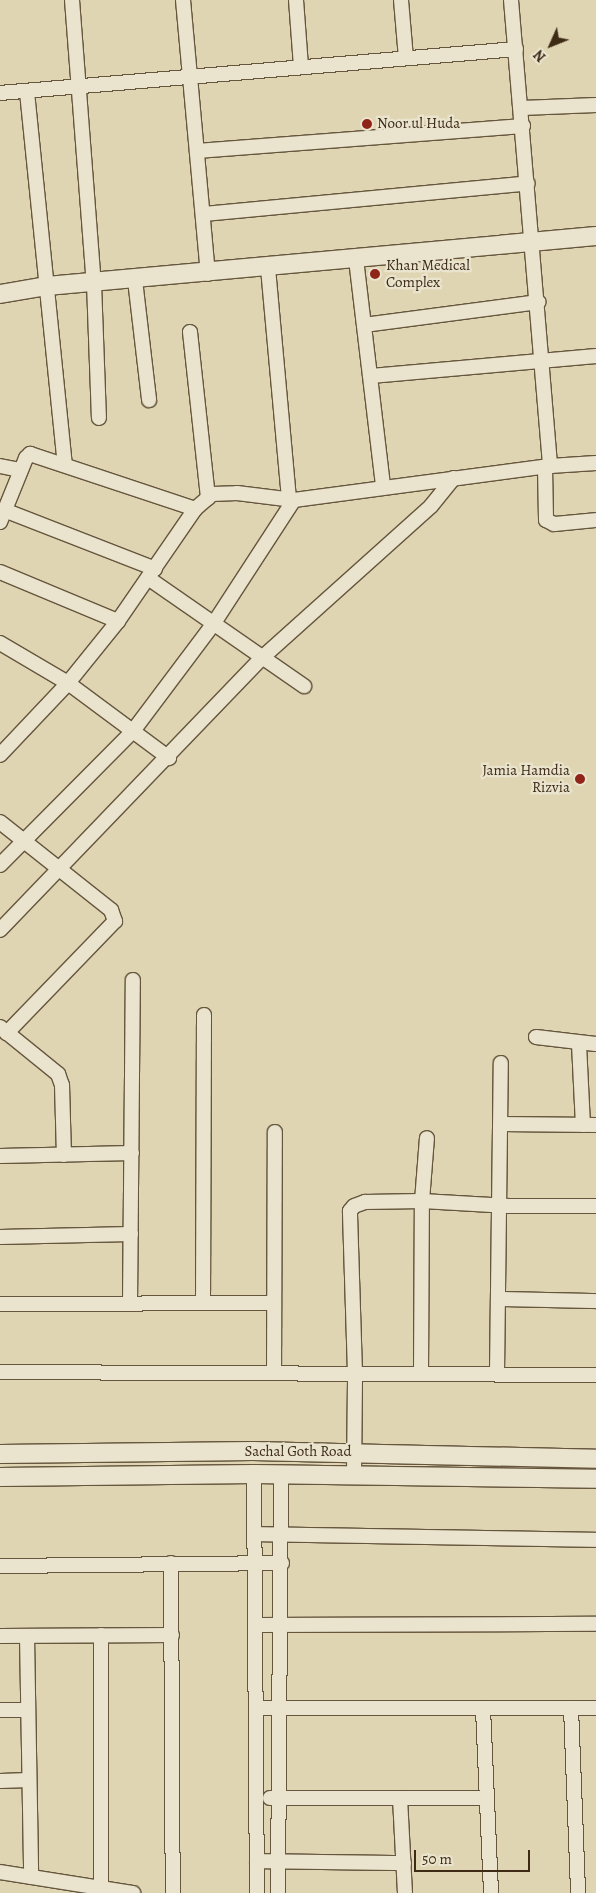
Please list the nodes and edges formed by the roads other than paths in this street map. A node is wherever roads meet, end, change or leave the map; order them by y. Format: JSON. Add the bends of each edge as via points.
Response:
{"nodes":[{"id":1,"x":72,"y":0,"type":"edge"},
{"id":2,"x":183,"y":0,"type":"edge"},
{"id":3,"x":296,"y":0,"type":"edge"},
{"id":4,"x":401,"y":0,"type":"edge"},
{"id":5,"x":511,"y":0,"type":"edge"},
{"id":6,"x":516,"y":49,"type":"junction"},
{"id":7,"x":406,"y":58,"type":"junction"},
{"id":8,"x":301,"y":66,"type":"junction"},
{"id":9,"x":191,"y":78,"type":"junction"},
{"id":10,"x":79,"y":87,"type":"junction"},
{"id":11,"x":27,"y":92,"type":"junction"},
{"id":12,"x":0,"y":93,"type":"edge"},
{"id":13,"x":596,"y":105,"type":"edge"},
{"id":14,"x":522,"y":108,"type":"junction"},
{"id":15,"x":523,"y":126,"type":"junction"},
{"id":16,"x":197,"y":151,"type":"junction"},
{"id":17,"x":528,"y":182,"type":"junction"},
{"id":18,"x":203,"y":214,"type":"junction"},
{"id":19,"x":596,"y":236,"type":"edge"},
{"id":20,"x":533,"y":241,"type":"junction"},
{"id":21,"x":356,"y":259,"type":"junction"},
{"id":22,"x":268,"y":268,"type":"junction"},
{"id":23,"x":208,"y":274,"type":"junction"},
{"id":24,"x":135,"y":280,"type":"junction"},
{"id":25,"x":94,"y":283,"type":"junction"},
{"id":26,"x":47,"y":286,"type":"junction"},
{"id":27,"x":0,"y":294,"type":"edge"},
{"id":28,"x":538,"y":302,"type":"junction"},
{"id":29,"x":364,"y":325,"type":"junction"},
{"id":30,"x":190,"y":332,"type":"dead end"},
{"id":31,"x":596,"y":356,"type":"edge"},
{"id":32,"x":542,"y":360,"type":"junction"},
{"id":33,"x":371,"y":376,"type":"junction"},
{"id":34,"x":149,"y":400,"type":"dead end"},
{"id":35,"x":99,"y":418,"type":"dead end"},
{"id":36,"x":65,"y":464,"type":"junction"},
{"id":37,"x":596,"y":464,"type":"edge"},
{"id":38,"x":0,"y":466,"type":"edge"},
{"id":39,"x":547,"y":467,"type":"junction"},
{"id":40,"x":21,"y":470,"type":"junction"},
{"id":41,"x":454,"y":478,"type":"junction"},
{"id":42,"x":383,"y":487,"type":"junction"},
{"id":43,"x":208,"y":498,"type":"junction"},
{"id":44,"x":292,"y":499,"type":"junction"},
{"id":45,"x":195,"y":509,"type":"junction"},
{"id":46,"x":2,"y":516,"type":"edge"},
{"id":47,"x":596,"y":520,"type":"edge"},
{"id":48,"x":0,"y":572,"type":"edge"},
{"id":49,"x":152,"y":573,"type":"junction"},
{"id":50,"x":118,"y":621,"type":"junction"},
{"id":51,"x":214,"y":623,"type":"junction"},
{"id":52,"x":0,"y":643,"type":"edge"},
{"id":53,"x":264,"y":656,"type":"junction"},
{"id":54,"x":68,"y":683,"type":"junction"},
{"id":55,"x":304,"y":686,"type":"dead end"},
{"id":56,"x":133,"y":731,"type":"junction"},
{"id":57,"x":0,"y":756,"type":"edge"},
{"id":58,"x":169,"y":758,"type":"junction"},
{"id":59,"x":0,"y":822,"type":"edge"},
{"id":60,"x":25,"y":840,"type":"junction"},
{"id":61,"x":0,"y":865,"type":"edge"},
{"id":62,"x":62,"y":868,"type":"junction"},
{"id":63,"x":0,"y":930,"type":"edge"},
{"id":64,"x":132,"y":980,"type":"dead end"},
{"id":65,"x":204,"y":1015,"type":"dead end"},
{"id":66,"x":3,"y":1030,"type":"edge"},
{"id":67,"x":536,"y":1037,"type":"dead end"},
{"id":68,"x":579,"y":1044,"type":"junction"},
{"id":69,"x":596,"y":1044,"type":"edge"},
{"id":70,"x":501,"y":1063,"type":"dead end"},
{"id":71,"x":501,"y":1124,"type":"junction"},
{"id":72,"x":590,"y":1125,"type":"edge"},
{"id":73,"x":275,"y":1132,"type":"dead end"},
{"id":74,"x":428,"y":1138,"type":"dead end"},
{"id":75,"x":132,"y":1154,"type":"junction"},
{"id":76,"x":64,"y":1155,"type":"junction"},
{"id":77,"x":0,"y":1156,"type":"edge"},
{"id":78,"x":422,"y":1201,"type":"junction"},
{"id":79,"x":498,"y":1205,"type":"junction"},
{"id":80,"x":596,"y":1206,"type":"edge"},
{"id":81,"x":131,"y":1234,"type":"junction"},
{"id":82,"x":0,"y":1237,"type":"edge"},
{"id":83,"x":498,"y":1299,"type":"junction"},
{"id":84,"x":596,"y":1301,"type":"edge"},
{"id":85,"x":274,"y":1303,"type":"junction"},
{"id":86,"x":0,"y":1304,"type":"edge"},
{"id":87,"x":130,"y":1304,"type":"junction"},
{"id":88,"x":203,"y":1304,"type":"junction"},
{"id":89,"x":0,"y":1372,"type":"edge"},
{"id":90,"x":356,"y":1373,"type":"junction"},
{"id":91,"x":421,"y":1373,"type":"junction"},
{"id":92,"x":497,"y":1373,"type":"junction"},
{"id":93,"x":274,"y":1374,"type":"junction"},
{"id":94,"x":596,"y":1375,"type":"edge"},
{"id":95,"x":353,"y":1452,"type":"junction"},
{"id":96,"x":0,"y":1454,"type":"edge"},
{"id":97,"x":596,"y":1458,"type":"edge"},
{"id":98,"x":254,"y":1474,"type":"junction"},
{"id":99,"x":281,"y":1475,"type":"junction"},
{"id":100,"x":354,"y":1475,"type":"junction"},
{"id":101,"x":0,"y":1477,"type":"edge"},
{"id":102,"x":596,"y":1479,"type":"edge"},
{"id":103,"x":257,"y":1534,"type":"junction"},
{"id":104,"x":282,"y":1534,"type":"junction"},
{"id":105,"x":596,"y":1540,"type":"edge"},
{"id":106,"x":257,"y":1561,"type":"junction"},
{"id":107,"x":171,"y":1563,"type":"junction"},
{"id":108,"x":282,"y":1563,"type":"junction"},
{"id":109,"x":0,"y":1566,"type":"edge"},
{"id":110,"x":596,"y":1624,"type":"edge"},
{"id":111,"x":257,"y":1625,"type":"junction"},
{"id":112,"x":281,"y":1625,"type":"junction"},
{"id":113,"x":101,"y":1635,"type":"junction"},
{"id":114,"x":172,"y":1635,"type":"junction"},
{"id":115,"x":0,"y":1636,"type":"edge"},
{"id":116,"x":27,"y":1636,"type":"junction"},
{"id":117,"x":257,"y":1708,"type":"junction"},
{"id":118,"x":570,"y":1708,"type":"junction"},
{"id":119,"x":596,"y":1708,"type":"edge"},
{"id":120,"x":483,"y":1709,"type":"junction"},
{"id":121,"x":0,"y":1710,"type":"edge"},
{"id":122,"x":28,"y":1710,"type":"junction"},
{"id":123,"x":280,"y":1710,"type":"junction"},
{"id":124,"x":29,"y":1780,"type":"junction"},
{"id":125,"x":0,"y":1781,"type":"edge"},
{"id":126,"x":279,"y":1798,"type":"junction"},
{"id":127,"x":400,"y":1798,"type":"junction"},
{"id":128,"x":487,"y":1798,"type":"junction"},
{"id":129,"x":257,"y":1799,"type":"junction"},
{"id":130,"x":257,"y":1861,"type":"junction"},
{"id":131,"x":278,"y":1862,"type":"junction"},
{"id":132,"x":404,"y":1863,"type":"junction"},
{"id":133,"x":0,"y":1872,"type":"edge"},
{"id":134,"x":31,"y":1877,"type":"junction"},
{"id":135,"x":101,"y":1888,"type":"junction"},
{"id":136,"x":134,"y":1893,"type":"edge"},
{"id":137,"x":173,"y":1893,"type":"edge"},
{"id":138,"x":257,"y":1893,"type":"edge"},
{"id":139,"x":278,"y":1893,"type":"edge"},
{"id":140,"x":405,"y":1893,"type":"edge"},
{"id":141,"x":491,"y":1893,"type":"edge"},
{"id":142,"x":578,"y":1893,"type":"edge"}],
"edges":[{"from":1,"to":10,"type":"street"},
{"from":2,"to":9,"type":"street"},
{"from":3,"to":8,"type":"street"},
{"from":4,"to":7,"type":"street"},
{"from":5,"to":6,"type":"street"},
{"from":6,"to":7,"type":"street"},
{"from":6,"to":14,"type":"street"},
{"from":7,"to":8,"type":"street"},
{"from":8,"to":9,"type":"street"},
{"from":9,"to":10,"type":"street"},
{"from":9,"to":16,"type":"street"},
{"from":10,"to":11,"type":"street"},
{"from":10,"to":25,"type":"street"},
{"from":11,"to":12,"type":"street"},
{"from":11,"to":26,"type":"street"},
{"from":13,"to":14,"type":"street"},
{"from":14,"to":15,"type":"street"},
{"from":15,"to":16,"type":"street"},
{"from":15,"to":17,"type":"street"},
{"from":16,"to":18,"type":"street"},
{"from":17,"to":18,"type":"street"},
{"from":17,"to":20,"type":"street"},
{"from":18,"to":23,"type":"street"},
{"from":19,"to":20,"type":"street"},
{"from":20,"to":21,"type":"street"},
{"from":20,"to":28,"type":"street"},
{"from":21,"to":22,"type":"street"},
{"from":21,"to":29,"type":"street"},
{"from":22,"to":23,"type":"street"},
{"from":22,"to":44,"type":"street"},
{"from":23,"to":24,"type":"street"},
{"from":24,"to":25,"type":"street"},
{"from":24,"to":34,"type":"street"},
{"from":25,"to":26,"type":"street"},
{"from":25,"to":35,"type":"street"},
{"from":26,"to":27,"type":"street"},
{"from":26,"to":36,"type":"street"},
{"from":28,"to":29,"type":"street"},
{"from":28,"to":32,"type":"street"},
{"from":29,"to":33,"type":"street"},
{"from":30,"to":43,"type":"street"},
{"from":31,"to":32,"type":"street"},
{"from":32,"to":33,"type":"street"},
{"from":32,"to":39,"type":"street"},
{"from":33,"to":42,"type":"street"},
{"from":36,"to":40,"type":"street","via":[[30,454]]},
{"from":36,"to":45,"type":"street"},
{"from":37,"to":39,"type":"street"},
{"from":38,"to":40,"type":"street"},
{"from":39,"to":41,"type":"street"},
{"from":39,"to":47,"type":"street","via":[[546,520],[554,524]]},
{"from":40,"to":46,"type":"street"},
{"from":41,"to":42,"type":"street"},
{"from":41,"to":53,"type":"street","via":[[425,512]]},
{"from":42,"to":44,"type":"street"},
{"from":43,"to":44,"type":"street","via":[[212,494],[237,493]]},
{"from":43,"to":45,"type":"street"},
{"from":44,"to":51,"type":"street"},
{"from":45,"to":49,"type":"street"},
{"from":46,"to":49,"type":"street"},
{"from":48,"to":50,"type":"street"},
{"from":49,"to":50,"type":"street"},
{"from":49,"to":51,"type":"street"},
{"from":50,"to":54,"type":"street"},
{"from":51,"to":53,"type":"street"},
{"from":51,"to":56,"type":"street"},
{"from":52,"to":54,"type":"street"},
{"from":53,"to":55,"type":"street"},
{"from":53,"to":58,"type":"street"},
{"from":54,"to":56,"type":"street"},
{"from":54,"to":57,"type":"street"},
{"from":56,"to":58,"type":"street"},
{"from":56,"to":60,"type":"street"},
{"from":58,"to":62,"type":"street"},
{"from":59,"to":60,"type":"street"},
{"from":60,"to":61,"type":"street"},
{"from":60,"to":62,"type":"street"},
{"from":62,"to":63,"type":"street"},
{"from":62,"to":66,"type":"street","via":[[111,910],[115,921]]},
{"from":64,"to":75,"type":"street"},
{"from":65,"to":88,"type":"street"},
{"from":66,"to":76,"type":"street","via":[[58,1074],[62,1085]]},
{"from":67,"to":68,"type":"street"},
{"from":68,"to":69,"type":"street"},
{"from":68,"to":72,"type":"street"},
{"from":70,"to":71,"type":"street"},
{"from":71,"to":72,"type":"street"},
{"from":71,"to":79,"type":"street"},
{"from":73,"to":85,"type":"street"},
{"from":74,"to":78,"type":"street"},
{"from":75,"to":76,"type":"street"},
{"from":75,"to":81,"type":"street"},
{"from":76,"to":77,"type":"street"},
{"from":78,"to":79,"type":"street"},
{"from":78,"to":90,"type":"street","via":[[365,1202],[350,1211]]},
{"from":78,"to":91,"type":"street"},
{"from":79,"to":80,"type":"street"},
{"from":79,"to":83,"type":"street"},
{"from":81,"to":82,"type":"street"},
{"from":81,"to":87,"type":"street"},
{"from":83,"to":84,"type":"street"},
{"from":83,"to":92,"type":"street"},
{"from":85,"to":88,"type":"street"},
{"from":85,"to":93,"type":"street"},
{"from":86,"to":87,"type":"street"},
{"from":87,"to":88,"type":"street"},
{"from":89,"to":93,"type":"street"},
{"from":90,"to":91,"type":"street"},
{"from":90,"to":93,"type":"street"},
{"from":90,"to":95,"type":"street"},
{"from":91,"to":92,"type":"street"},
{"from":92,"to":94,"type":"street"},
{"from":95,"to":96,"type":"street","name":"Sachal Goth Road"},
{"from":95,"to":97,"type":"street","name":"Sachal Goth Road"},
{"from":95,"to":100,"type":"street"},
{"from":98,"to":99,"type":"street","name":"Sachal Goth Road"},
{"from":98,"to":101,"type":"street","name":"Sachal Goth Road"},
{"from":98,"to":103,"type":"street"},
{"from":99,"to":100,"type":"street","name":"Sachal Goth Road"},
{"from":99,"to":104,"type":"street"},
{"from":100,"to":102,"type":"street","name":"Sachal Goth Road"},
{"from":103,"to":104,"type":"street"},
{"from":103,"to":106,"type":"street"},
{"from":104,"to":105,"type":"street"},
{"from":104,"to":108,"type":"street"},
{"from":106,"to":107,"type":"street"},
{"from":106,"to":108,"type":"street"},
{"from":106,"to":111,"type":"street"},
{"from":107,"to":109,"type":"street"},
{"from":107,"to":114,"type":"street"},
{"from":108,"to":112,"type":"street"},
{"from":110,"to":112,"type":"street"},
{"from":111,"to":112,"type":"street"},
{"from":111,"to":117,"type":"street"},
{"from":112,"to":123,"type":"street"},
{"from":113,"to":114,"type":"street"},
{"from":113,"to":116,"type":"street"},
{"from":113,"to":135,"type":"street"},
{"from":114,"to":137,"type":"street"},
{"from":115,"to":116,"type":"street"},
{"from":116,"to":122,"type":"street"},
{"from":117,"to":123,"type":"street"},
{"from":117,"to":129,"type":"street"},
{"from":118,"to":119,"type":"street"},
{"from":118,"to":120,"type":"street"},
{"from":118,"to":142,"type":"street"},
{"from":120,"to":123,"type":"street"},
{"from":120,"to":128,"type":"street"},
{"from":121,"to":122,"type":"street"},
{"from":122,"to":124,"type":"street"},
{"from":123,"to":126,"type":"street"},
{"from":124,"to":125,"type":"street"},
{"from":124,"to":134,"type":"street"},
{"from":126,"to":127,"type":"street"},
{"from":126,"to":129,"type":"street"},
{"from":126,"to":131,"type":"street"},
{"from":127,"to":128,"type":"street"},
{"from":127,"to":132,"type":"street"},
{"from":128,"to":141,"type":"street"},
{"from":129,"to":130,"type":"street"},
{"from":130,"to":131,"type":"street"},
{"from":130,"to":138,"type":"street"},
{"from":131,"to":132,"type":"street"},
{"from":131,"to":139,"type":"street"},
{"from":132,"to":140,"type":"street"},
{"from":133,"to":134,"type":"street"},
{"from":134,"to":135,"type":"street"},
{"from":135,"to":136,"type":"street"}]}
